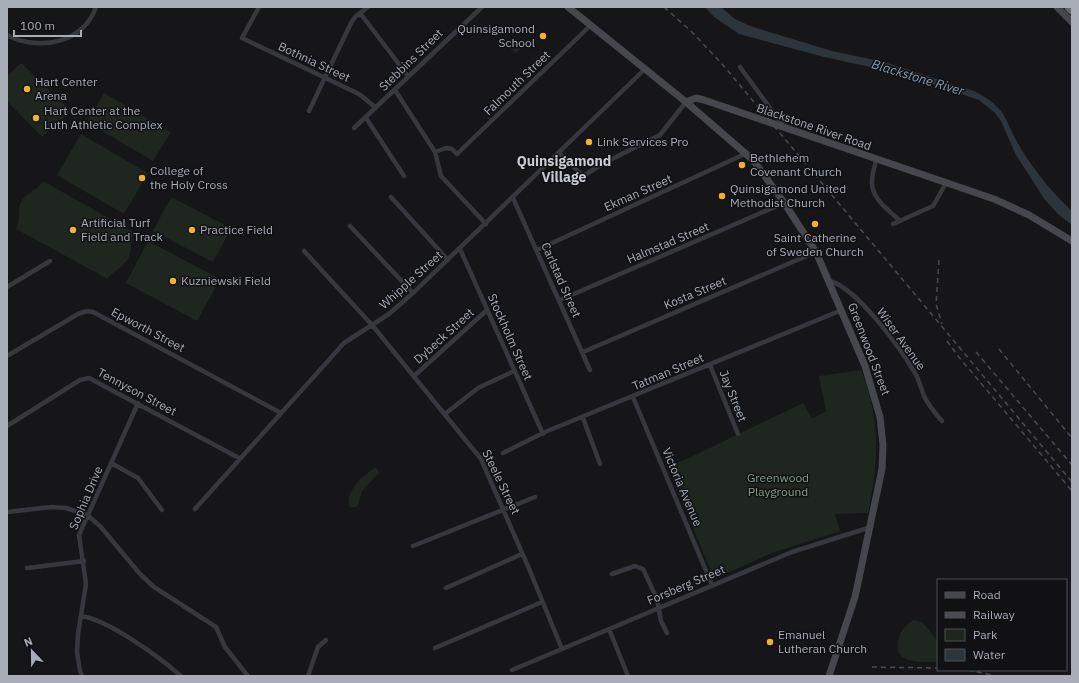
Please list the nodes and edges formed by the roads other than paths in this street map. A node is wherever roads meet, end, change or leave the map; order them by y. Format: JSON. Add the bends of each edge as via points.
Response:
{"nodes":[{"id":1,"x":96,"y":7,"type":"edge"},
{"id":2,"x":259,"y":7,"type":"edge"},
{"id":3,"x":368,"y":7,"type":"edge"},
{"id":4,"x":482,"y":7,"type":"edge"},
{"id":5,"x":568,"y":7,"type":"edge"},
{"id":6,"x":1057,"y":7,"type":"edge"},
{"id":7,"x":1070,"y":7,"type":"edge"},
{"id":8,"x":1072,"y":10,"type":"edge"},
{"id":9,"x":360,"y":13,"type":"junction"},
{"id":10,"x":1072,"y":22,"type":"edge"},
{"id":11,"x":590,"y":25,"type":"junction"},
{"id":12,"x":7,"y":35,"type":"edge"},
{"id":13,"x":740,"y":67,"type":"dead end"},
{"id":14,"x":645,"y":69,"type":"junction"},
{"id":15,"x":408,"y":76,"type":"junction"},
{"id":16,"x":325,"y":79,"type":"junction"},
{"id":17,"x":395,"y":90,"type":"junction"},
{"id":18,"x":686,"y":102,"type":"junction"},
{"id":19,"x":375,"y":107,"type":"junction"},
{"id":20,"x":308,"y":111,"type":"dead end"},
{"id":21,"x":366,"y":118,"type":"junction"},
{"id":22,"x":354,"y":128,"type":"dead end"},
{"id":23,"x":785,"y":128,"type":"junction"},
{"id":24,"x":435,"y":152,"type":"junction"},
{"id":25,"x":559,"y":153,"type":"junction"},
{"id":26,"x":747,"y":153,"type":"junction"},
{"id":27,"x":876,"y":159,"type":"junction"},
{"id":28,"x":404,"y":176,"type":"dead end"},
{"id":29,"x":946,"y":183,"type":"junction"},
{"id":30,"x":391,"y":197,"type":"dead end"},
{"id":31,"x":512,"y":198,"type":"junction"},
{"id":32,"x":784,"y":203,"type":"junction"},
{"id":33,"x":900,"y":221,"type":"junction"},
{"id":34,"x":486,"y":224,"type":"junction"},
{"id":35,"x":893,"y":224,"type":"dead end"},
{"id":36,"x":350,"y":226,"type":"dead end"},
{"id":37,"x":1072,"y":241,"type":"edge"},
{"id":38,"x":460,"y":249,"type":"junction"},
{"id":39,"x":537,"y":250,"type":"junction"},
{"id":40,"x":304,"y":251,"type":"dead end"},
{"id":41,"x":816,"y":252,"type":"junction"},
{"id":42,"x":448,"y":260,"type":"junction"},
{"id":43,"x":50,"y":261,"type":"dead end"},
{"id":44,"x":830,"y":281,"type":"junction"},
{"id":45,"x":7,"y":287,"type":"edge"},
{"id":46,"x":413,"y":293,"type":"junction"},
{"id":47,"x":560,"y":300,"type":"junction"},
{"id":48,"x":487,"y":310,"type":"junction"},
{"id":49,"x":842,"y":310,"type":"junction"},
{"id":50,"x":372,"y":325,"type":"junction"},
{"id":51,"x":583,"y":352,"type":"junction"},
{"id":52,"x":7,"y":356,"type":"edge"},
{"id":53,"x":710,"y":365,"type":"junction"},
{"id":54,"x":590,"y":370,"type":"dead end"},
{"id":55,"x":514,"y":371,"type":"junction"},
{"id":56,"x":414,"y":376,"type":"junction"},
{"id":57,"x":633,"y":397,"type":"junction"},
{"id":58,"x":138,"y":403,"type":"junction"},
{"id":59,"x":281,"y":413,"type":"junction"},
{"id":60,"x":445,"y":414,"type":"junction"},
{"id":61,"x":582,"y":418,"type":"junction"},
{"id":62,"x":942,"y":421,"type":"dead end"},
{"id":63,"x":7,"y":426,"type":"edge"},
{"id":64,"x":543,"y":434,"type":"junction"},
{"id":65,"x":738,"y":434,"type":"dead end"},
{"id":66,"x":503,"y":453,"type":"dead end"},
{"id":67,"x":239,"y":458,"type":"junction"},
{"id":68,"x":111,"y":463,"type":"junction"},
{"id":69,"x":600,"y":464,"type":"dead end"},
{"id":70,"x":535,"y":498,"type":"dead end"},
{"id":71,"x":195,"y":509,"type":"dead end"},
{"id":72,"x":503,"y":509,"type":"junction"},
{"id":73,"x":162,"y":510,"type":"dead end"},
{"id":74,"x":7,"y":512,"type":"edge"},
{"id":75,"x":87,"y":515,"type":"junction"},
{"id":76,"x":871,"y":527,"type":"junction"},
{"id":77,"x":414,"y":546,"type":"dead end"},
{"id":78,"x":522,"y":554,"type":"junction"},
{"id":79,"x":84,"y":561,"type":"junction"},
{"id":80,"x":27,"y":568,"type":"dead end"},
{"id":81,"x":612,"y":574,"type":"dead end"},
{"id":82,"x":712,"y":585,"type":"junction"},
{"id":83,"x":446,"y":588,"type":"dead end"},
{"id":84,"x":542,"y":602,"type":"junction"},
{"id":85,"x":659,"y":608,"type":"junction"},
{"id":86,"x":81,"y":616,"type":"junction"},
{"id":87,"x":609,"y":629,"type":"junction"},
{"id":88,"x":667,"y":633,"type":"dead end"},
{"id":89,"x":326,"y":640,"type":"dead end"},
{"id":90,"x":435,"y":648,"type":"dead end"},
{"id":91,"x":562,"y":649,"type":"junction"},
{"id":92,"x":512,"y":670,"type":"dead end"},
{"id":93,"x":247,"y":675,"type":"edge"},
{"id":94,"x":82,"y":676,"type":"edge"},
{"id":95,"x":181,"y":676,"type":"edge"},
{"id":96,"x":308,"y":676,"type":"edge"},
{"id":97,"x":628,"y":676,"type":"edge"},
{"id":98,"x":829,"y":676,"type":"edge"}],
"edges":[{"from":1,"to":12,"type":"street","via":[[89,22],[82,29],[61,40],[40,45],[22,42]]},
{"from":2,"to":16,"type":"street","name":"Bothnia Street","via":[[242,38]]},
{"from":3,"to":9,"type":"street"},
{"from":4,"to":15,"type":"street","name":"Stebbins Street"},
{"from":5,"to":11,"type":"main road"},
{"from":6,"to":10,"type":"main road"},
{"from":7,"to":8,"type":"highway"},
{"from":9,"to":15,"type":"street"},
{"from":9,"to":16,"type":"street","via":[[351,23]]},
{"from":11,"to":14,"type":"main road"},
{"from":11,"to":24,"type":"street","name":"Falmouth Street","via":[[457,154],[446,148]]},
{"from":13,"to":23,"type":"street"},
{"from":14,"to":18,"type":"main road"},
{"from":14,"to":25,"type":"street","name":"Whipple Street"},
{"from":15,"to":17,"type":"street","name":"Stebbins Street"},
{"from":16,"to":19,"type":"street","name":"Bothnia Street","via":[[359,94]]},
{"from":16,"to":20,"type":"street"},
{"from":17,"to":19,"type":"street","name":"Stebbins Street"},
{"from":17,"to":24,"type":"street"},
{"from":18,"to":23,"type":"main road","name":"Blackstone River Road","via":[[696,98],[704,100]]},
{"from":18,"to":25,"type":"street","via":[[660,135],[583,176]]},
{"from":18,"to":26,"type":"main road","name":"Greenwood Street"},
{"from":19,"to":21,"type":"street","name":"Stebbins Street"},
{"from":21,"to":22,"type":"street","name":"Stebbins Street"},
{"from":21,"to":28,"type":"street"},
{"from":23,"to":27,"type":"main road","name":"Blackstone River Road"},
{"from":24,"to":34,"type":"street","via":[[441,176]]},
{"from":25,"to":31,"type":"street","name":"Whipple Street"},
{"from":26,"to":32,"type":"main road","name":"Greenwood Street"},
{"from":26,"to":39,"type":"street","name":"Ekman Street"},
{"from":27,"to":29,"type":"main road","name":"Blackstone River Road"},
{"from":27,"to":33,"type":"street","via":[[872,179],[873,190],[878,199]]},
{"from":29,"to":33,"type":"street","via":[[933,206]]},
{"from":29,"to":37,"type":"main road","name":"Blackstone River Road","via":[[1017,209]]},
{"from":30,"to":42,"type":"street"},
{"from":31,"to":34,"type":"street","name":"Whipple Street"},
{"from":31,"to":39,"type":"street","name":"Carlstad Street"},
{"from":32,"to":41,"type":"main road","name":"Greenwood Street"},
{"from":32,"to":47,"type":"street","name":"Halmstad Street"},
{"from":33,"to":35,"type":"street"},
{"from":34,"to":38,"type":"street","name":"Whipple Street"},
{"from":36,"to":46,"type":"street"},
{"from":38,"to":42,"type":"street","name":"Whipple Street"},
{"from":38,"to":48,"type":"street","name":"Stockholm Street"},
{"from":39,"to":47,"type":"street","name":"Carlstad Street"},
{"from":40,"to":50,"type":"street","name":"Steele Street"},
{"from":41,"to":44,"type":"main road","name":"Greenwood Street"},
{"from":41,"to":51,"type":"street","name":"Kosta Street"},
{"from":42,"to":46,"type":"street","name":"Whipple Street"},
{"from":43,"to":45,"type":"street"},
{"from":44,"to":49,"type":"main road","name":"Greenwood Street"},
{"from":44,"to":62,"type":"street","name":"Wiser Avenue","via":[[849,292],[882,327],[916,374],[925,398]]},
{"from":46,"to":50,"type":"street","name":"Whipple Street"},
{"from":47,"to":51,"type":"street","name":"Carlstad Street"},
{"from":48,"to":55,"type":"street","name":"Stockholm Street"},
{"from":48,"to":56,"type":"street","name":"Dybeck Street"},
{"from":49,"to":53,"type":"street","name":"Tatman Street"},
{"from":49,"to":76,"type":"main road","name":"Greenwood Street","via":[[872,383],[882,428],[882,469]]},
{"from":50,"to":56,"type":"street","name":"Steele Street"},
{"from":50,"to":59,"type":"street","name":"Whipple Street","via":[[344,343]]},
{"from":51,"to":54,"type":"street","name":"Carlstad Street"},
{"from":52,"to":59,"type":"street","name":"Epworth Street","via":[[78,314],[93,312]]},
{"from":53,"to":57,"type":"street","name":"Tatman Street"},
{"from":53,"to":65,"type":"street","name":"Jay Street"},
{"from":55,"to":60,"type":"street","via":[[478,388]]},
{"from":55,"to":64,"type":"street","name":"Stockholm Street"},
{"from":56,"to":60,"type":"street","name":"Steele Street"},
{"from":57,"to":61,"type":"street","name":"Tatman Street"},
{"from":57,"to":82,"type":"street","name":"Victoria Avenue"},
{"from":58,"to":63,"type":"street","name":"Tennyson Street","via":[[97,381],[85,378]]},
{"from":58,"to":67,"type":"street","name":"Tennyson Street"},
{"from":58,"to":68,"type":"street","name":"Sophia Drive"},
{"from":59,"to":67,"type":"street","name":"Whipple Street"},
{"from":60,"to":72,"type":"street","name":"Steele Street","via":[[481,459]]},
{"from":61,"to":64,"type":"street","name":"Tatman Street"},
{"from":61,"to":69,"type":"street"},
{"from":64,"to":66,"type":"street","name":"Tatman Street"},
{"from":67,"to":71,"type":"street","name":"Whipple Street"},
{"from":68,"to":73,"type":"street","via":[[138,478]]},
{"from":68,"to":75,"type":"street","name":"Sophia Drive"},
{"from":70,"to":72,"type":"street"},
{"from":72,"to":77,"type":"street"},
{"from":72,"to":78,"type":"street","name":"Steele Street"},
{"from":74,"to":75,"type":"street","via":[[52,507],[66,508]]},
{"from":75,"to":79,"type":"street","name":"Sophia Drive","via":[[79,535]]},
{"from":75,"to":93,"type":"street","via":[[100,526],[154,587],[216,627],[225,648]]},
{"from":76,"to":82,"type":"street","name":"Forsberg Street","via":[[792,552]]},
{"from":76,"to":98,"type":"main road","name":"Greenwood Street","via":[[855,597]]},
{"from":78,"to":83,"type":"street"},
{"from":78,"to":84,"type":"street","name":"Steele Street"},
{"from":79,"to":80,"type":"street"},
{"from":79,"to":86,"type":"street","name":"Sophia Drive","via":[[86,584]]},
{"from":81,"to":85,"type":"street","via":[[634,566],[641,568]]},
{"from":82,"to":85,"type":"street","name":"Forsberg Street"},
{"from":84,"to":90,"type":"street"},
{"from":84,"to":91,"type":"street","name":"Steele Street"},
{"from":85,"to":87,"type":"street","name":"Forsberg Street"},
{"from":85,"to":88,"type":"street","via":[[661,621]]},
{"from":86,"to":94,"type":"street","name":"Sophia Drive","via":[[77,652]]},
{"from":86,"to":95,"type":"street","via":[[106,624]]},
{"from":87,"to":91,"type":"street","name":"Forsberg Street"},
{"from":87,"to":97,"type":"street"},
{"from":89,"to":96,"type":"street","via":[[318,647]]},
{"from":91,"to":92,"type":"street","name":"Forsberg Street"}]}
